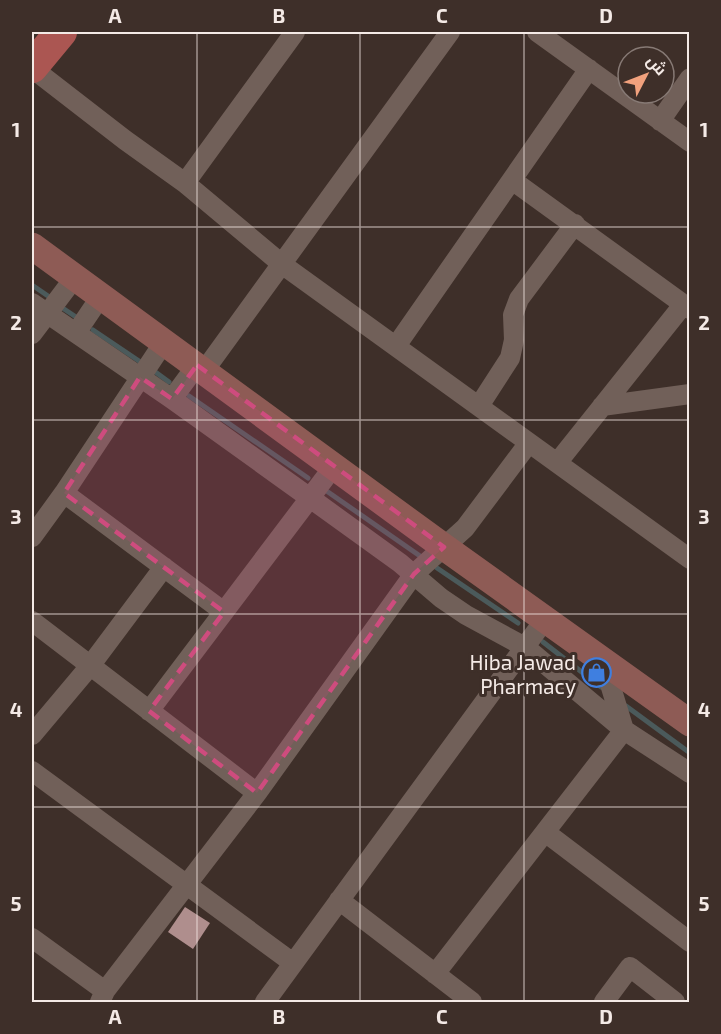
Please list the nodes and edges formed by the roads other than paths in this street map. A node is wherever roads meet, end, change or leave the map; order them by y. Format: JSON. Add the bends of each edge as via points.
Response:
{"nodes":[{"id":1,"x":61,"y":32,"type":"edge"},
{"id":2,"x":295,"y":32,"type":"edge"},
{"id":3,"x":450,"y":32,"type":"edge"},
{"id":4,"x":537,"y":32,"type":"edge"},
{"id":5,"x":32,"y":67,"type":"edge"},
{"id":6,"x":589,"y":69,"type":"junction"},
{"id":7,"x":690,"y":78,"type":"edge"},
{"id":8,"x":660,"y":121,"type":"junction"},
{"id":9,"x":690,"y":142,"type":"edge"},
{"id":10,"x":512,"y":180,"type":"junction"},
{"id":11,"x":185,"y":183,"type":"junction"},
{"id":12,"x":575,"y":224,"type":"junction"},
{"id":13,"x":32,"y":246,"type":"edge"},
{"id":14,"x":283,"y":265,"type":"junction"},
{"id":15,"x":75,"y":277,"type":"junction"},
{"id":16,"x":101,"y":296,"type":"junction"},
{"id":17,"x":686,"y":307,"type":"edge"},
{"id":18,"x":40,"y":308,"type":"edge"},
{"id":19,"x":76,"y":333,"type":"junction"},
{"id":20,"x":32,"y":334,"type":"edge"},
{"id":21,"x":164,"y":342,"type":"junction"},
{"id":22,"x":396,"y":346,"type":"junction"},
{"id":23,"x":201,"y":368,"type":"junction"},
{"id":24,"x":140,"y":377,"type":"junction"},
{"id":25,"x":690,"y":394,"type":"edge"},
{"id":26,"x":172,"y":399,"type":"junction"},
{"id":27,"x":479,"y":406,"type":"junction"},
{"id":28,"x":602,"y":406,"type":"junction"},
{"id":29,"x":528,"y":444,"type":"junction"},
{"id":30,"x":557,"y":463,"type":"junction"},
{"id":31,"x":334,"y":466,"type":"junction"},
{"id":32,"x":64,"y":493,"type":"junction"},
{"id":33,"x":310,"y":498,"type":"junction"},
{"id":34,"x":32,"y":537,"type":"edge"},
{"id":35,"x":444,"y":547,"type":"junction"},
{"id":36,"x":690,"y":560,"type":"edge"},
{"id":37,"x":164,"y":567,"type":"junction"},
{"id":38,"x":414,"y":574,"type":"junction"},
{"id":39,"x":224,"y":612,"type":"junction"},
{"id":40,"x":546,"y":618,"type":"junction"},
{"id":41,"x":32,"y":621,"type":"edge"},
{"id":42,"x":525,"y":647,"type":"junction"},
{"id":43,"x":596,"y":655,"type":"junction"},
{"id":44,"x":90,"y":666,"type":"junction"},
{"id":45,"x":149,"y":711,"type":"junction"},
{"id":46,"x":690,"y":723,"type":"edge"},
{"id":47,"x":624,"y":729,"type":"junction"},
{"id":48,"x":32,"y":735,"type":"edge"},
{"id":49,"x":32,"y":771,"type":"edge"},
{"id":50,"x":690,"y":773,"type":"edge"},
{"id":51,"x":257,"y":794,"type":"junction"},
{"id":52,"x":545,"y":832,"type":"junction"},
{"id":53,"x":186,"y":885,"type":"junction"},
{"id":54,"x":339,"y":900,"type":"junction"},
{"id":55,"x":32,"y":938,"type":"edge"},
{"id":56,"x":690,"y":942,"type":"edge"},
{"id":57,"x":292,"y":963,"type":"junction"},
{"id":58,"x":435,"y":974,"type":"junction"},
{"id":59,"x":102,"y":997,"type":"edge"},
{"id":60,"x":265,"y":1002,"type":"edge"},
{"id":61,"x":472,"y":1002,"type":"edge"},
{"id":62,"x":604,"y":1002,"type":"edge"},
{"id":63,"x":675,"y":1002,"type":"edge"}],
"edges":[{"from":1,"to":5,"type":"main road"},
{"from":2,"to":11,"type":"street"},
{"from":3,"to":14,"type":"street"},
{"from":4,"to":6,"type":"street"},
{"from":5,"to":11,"type":"street"},
{"from":6,"to":8,"type":"street"},
{"from":6,"to":10,"type":"street"},
{"from":7,"to":8,"type":"street"},
{"from":8,"to":9,"type":"street"},
{"from":10,"to":12,"type":"street"},
{"from":10,"to":22,"type":"street"},
{"from":11,"to":14,"type":"street"},
{"from":12,"to":17,"type":"street"},
{"from":12,"to":27,"type":"street","via":[[519,299],[513,315],[510,358]]},
{"from":13,"to":15,"type":"street"},
{"from":14,"to":22,"type":"street"},
{"from":14,"to":23,"type":"street"},
{"from":15,"to":16,"type":"street"},
{"from":15,"to":18,"type":"street"},
{"from":16,"to":19,"type":"street"},
{"from":16,"to":21,"type":"street"},
{"from":17,"to":28,"type":"street"},
{"from":18,"to":19,"type":"street"},
{"from":18,"to":20,"type":"street"},
{"from":19,"to":24,"type":"street"},
{"from":21,"to":23,"type":"street"},
{"from":21,"to":24,"type":"street"},
{"from":22,"to":27,"type":"street"},
{"from":23,"to":26,"type":"street"},
{"from":23,"to":31,"type":"street"},
{"from":24,"to":26,"type":"street"},
{"from":24,"to":32,"type":"street"},
{"from":25,"to":28,"type":"street"},
{"from":26,"to":33,"type":"street"},
{"from":27,"to":29,"type":"street"},
{"from":28,"to":30,"type":"street"},
{"from":29,"to":30,"type":"street"},
{"from":29,"to":35,"type":"street","via":[[465,528]]},
{"from":30,"to":36,"type":"street"},
{"from":31,"to":33,"type":"street"},
{"from":31,"to":35,"type":"street"},
{"from":32,"to":34,"type":"street"},
{"from":32,"to":37,"type":"street"},
{"from":33,"to":38,"type":"street"},
{"from":33,"to":39,"type":"street"},
{"from":35,"to":38,"type":"street"},
{"from":35,"to":40,"type":"street"},
{"from":37,"to":39,"type":"street"},
{"from":37,"to":44,"type":"street"},
{"from":38,"to":42,"type":"street","via":[[466,615]]},
{"from":38,"to":51,"type":"street"},
{"from":39,"to":45,"type":"street"},
{"from":40,"to":42,"type":"street"},
{"from":40,"to":43,"type":"street"},
{"from":41,"to":44,"type":"street"},
{"from":42,"to":47,"type":"street"},
{"from":42,"to":54,"type":"street"},
{"from":43,"to":46,"type":"street"},
{"from":43,"to":47,"type":"street"},
{"from":44,"to":45,"type":"street"},
{"from":44,"to":48,"type":"street"},
{"from":45,"to":51,"type":"street"},
{"from":47,"to":50,"type":"street"},
{"from":47,"to":52,"type":"street"},
{"from":49,"to":53,"type":"street"},
{"from":51,"to":53,"type":"street"},
{"from":52,"to":56,"type":"street"},
{"from":52,"to":58,"type":"street"},
{"from":53,"to":57,"type":"street"},
{"from":53,"to":59,"type":"street"},
{"from":54,"to":57,"type":"street"},
{"from":54,"to":58,"type":"street"},
{"from":55,"to":59,"type":"street"},
{"from":57,"to":60,"type":"street"},
{"from":58,"to":61,"type":"street"},
{"from":62,"to":63,"type":"street","via":[[630,967]]}]}
